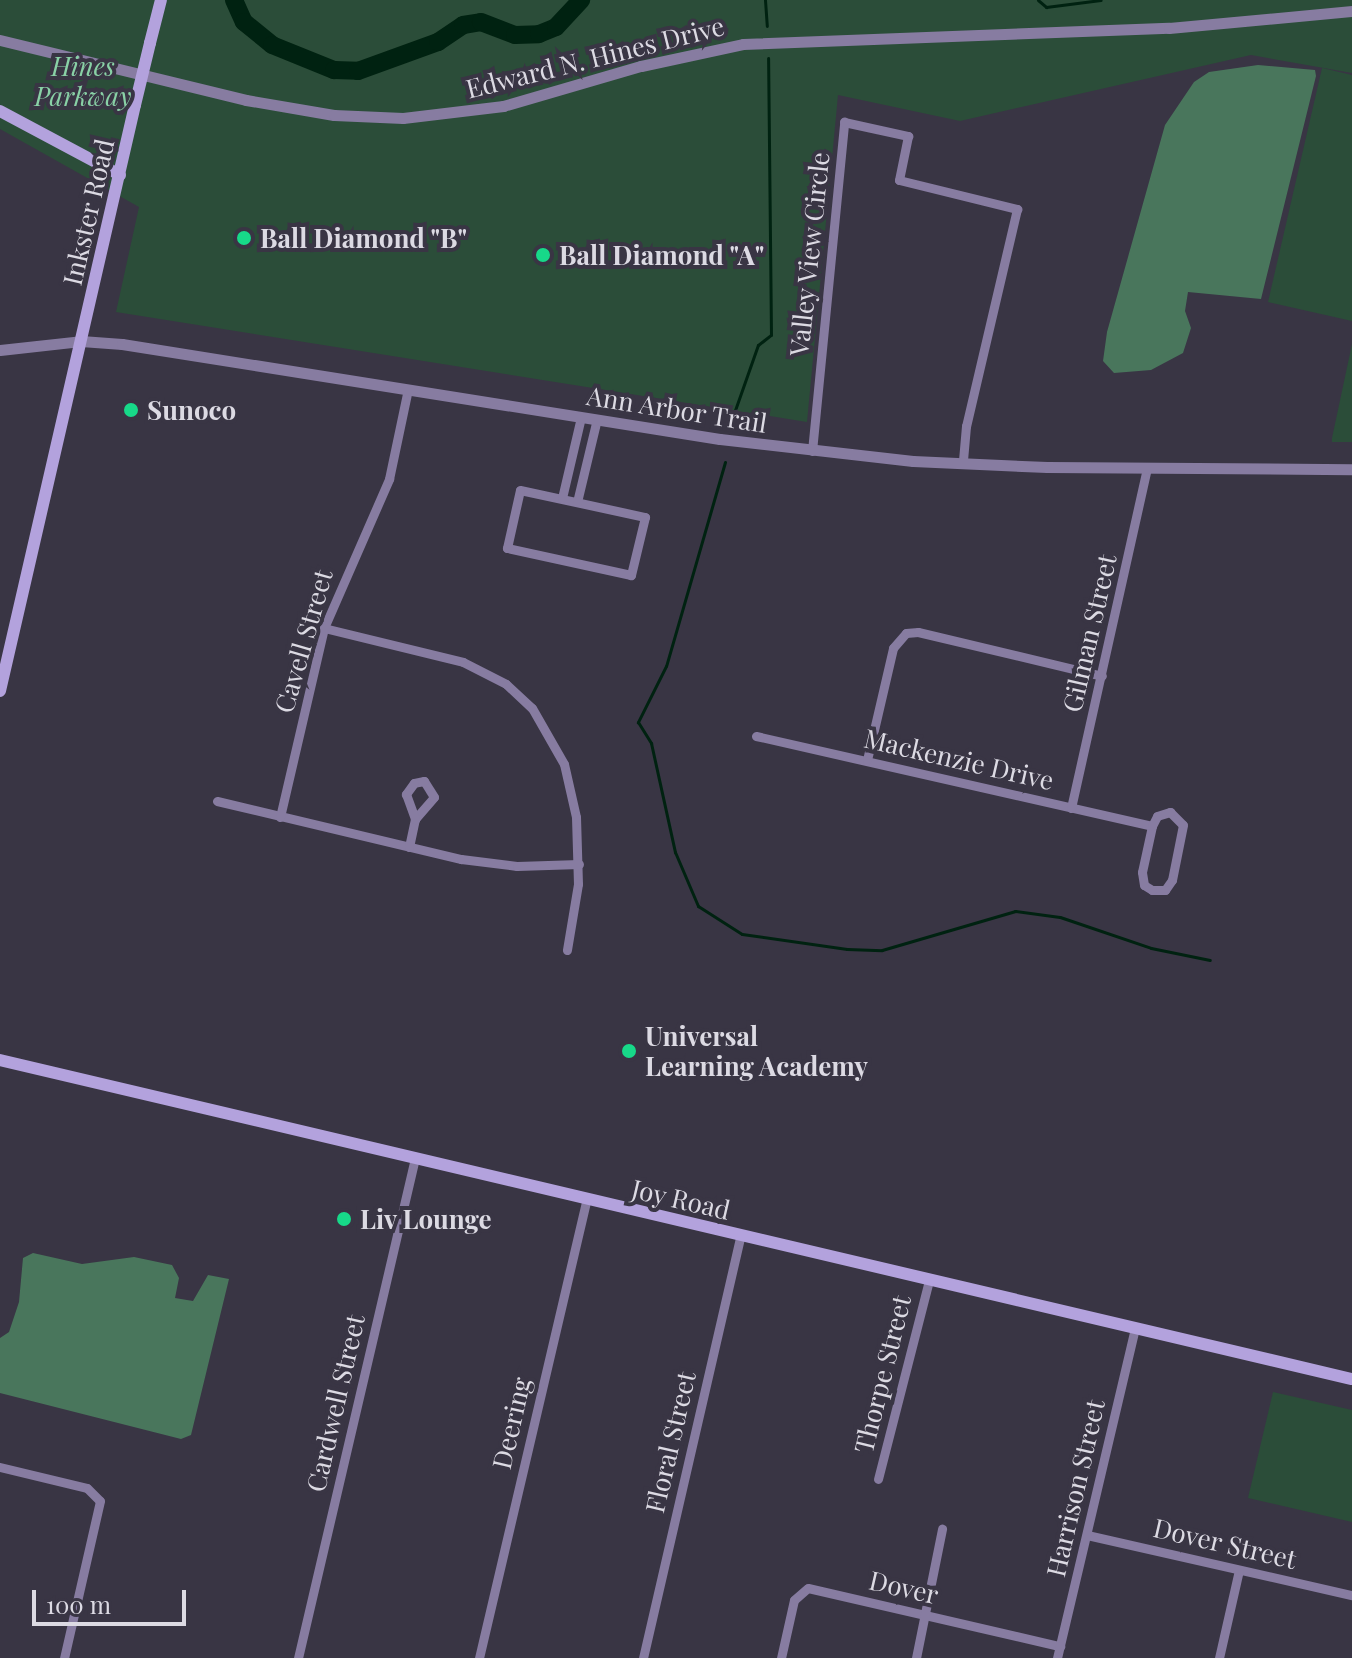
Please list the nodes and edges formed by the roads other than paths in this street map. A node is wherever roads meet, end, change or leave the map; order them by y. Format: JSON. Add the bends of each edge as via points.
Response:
{"nodes":[{"id":1,"x":161,"y":0,"type":"edge"},
{"id":2,"x":1352,"y":11,"type":"edge"},
{"id":3,"x":0,"y":40,"type":"edge"},
{"id":4,"x":0,"y":111,"type":"edge"},
{"id":5,"x":120,"y":175,"type":"junction"},
{"id":6,"x":81,"y":341,"type":"junction"},
{"id":7,"x":0,"y":350,"type":"edge"},
{"id":8,"x":408,"y":389,"type":"junction"},
{"id":9,"x":581,"y":417,"type":"junction"},
{"id":10,"x":597,"y":419,"type":"junction"},
{"id":11,"x":812,"y":451,"type":"junction"},
{"id":12,"x":963,"y":464,"type":"junction"},
{"id":13,"x":1147,"y":468,"type":"junction"},
{"id":14,"x":1352,"y":469,"type":"edge"},
{"id":15,"x":562,"y":498,"type":"junction"},
{"id":16,"x":577,"y":502,"type":"junction"},
{"id":17,"x":324,"y":628,"type":"junction"},
{"id":18,"x":1102,"y":676,"type":"junction"},
{"id":19,"x":0,"y":691,"type":"edge"},
{"id":20,"x":756,"y":736,"type":"dead end"},
{"id":21,"x":867,"y":760,"type":"junction"},
{"id":22,"x":217,"y":801,"type":"dead end"},
{"id":23,"x":1071,"y":808,"type":"junction"},
{"id":24,"x":280,"y":817,"type":"junction"},
{"id":25,"x":415,"y":819,"type":"dead end"},
{"id":26,"x":1152,"y":826,"type":"junction"},
{"id":27,"x":409,"y":847,"type":"junction"},
{"id":28,"x":579,"y":864,"type":"junction"},
{"id":29,"x":567,"y":950,"type":"dead end"},
{"id":30,"x":0,"y":1060,"type":"edge"},
{"id":31,"x":415,"y":1158,"type":"junction"},
{"id":32,"x":587,"y":1199,"type":"junction"},
{"id":33,"x":741,"y":1235,"type":"junction"},
{"id":34,"x":929,"y":1280,"type":"junction"},
{"id":35,"x":1135,"y":1329,"type":"junction"},
{"id":36,"x":1352,"y":1379,"type":"edge"},
{"id":37,"x":0,"y":1467,"type":"edge"},
{"id":38,"x":878,"y":1479,"type":"dead end"},
{"id":39,"x":942,"y":1529,"type":"dead end"},
{"id":40,"x":1087,"y":1535,"type":"junction"},
{"id":41,"x":1239,"y":1570,"type":"junction"},
{"id":42,"x":1352,"y":1595,"type":"edge"},
{"id":43,"x":926,"y":1615,"type":"junction"},
{"id":44,"x":1060,"y":1646,"type":"junction"},
{"id":45,"x":782,"y":1654,"type":"edge"},
{"id":46,"x":64,"y":1658,"type":"edge"},
{"id":47,"x":298,"y":1658,"type":"edge"},
{"id":48,"x":479,"y":1658,"type":"edge"},
{"id":49,"x":643,"y":1658,"type":"edge"},
{"id":50,"x":916,"y":1658,"type":"edge"},
{"id":51,"x":1057,"y":1658,"type":"edge"},
{"id":52,"x":1219,"y":1658,"type":"edge"}],
"edges":[{"from":1,"to":5,"type":"main road","name":"Inkster Road","bridge":true},
{"from":2,"to":3,"type":"street","name":"Edward N. Hines Drive","via":[[1169,28],[743,44],[641,66],[503,106],[403,118],[334,115],[246,100]]},
{"from":4,"to":5,"type":"main road"},
{"from":5,"to":6,"type":"main road","name":"Inkster Road"},
{"from":6,"to":7,"type":"street","name":"Ann Arbor Trail"},
{"from":6,"to":8,"type":"street","name":"Ann Arbor Trail"},
{"from":6,"to":19,"type":"main road","name":"Inkster Road"},
{"from":8,"to":9,"type":"street","name":"Ann Arbor Trail"},
{"from":8,"to":17,"type":"street","name":"Cavell Street","via":[[389,479]]},
{"from":9,"to":10,"type":"street","name":"Ann Arbor Trail"},
{"from":9,"to":15,"type":"street"},
{"from":10,"to":11,"type":"street","name":"Ann Arbor Trail"},
{"from":10,"to":16,"type":"street"},
{"from":11,"to":12,"type":"street","name":"Ann Arbor Trail"},
{"from":11,"to":12,"type":"street","name":"Valley View Circle","via":[[844,122],[908,136],[899,180],[1017,209],[966,426]]},
{"from":12,"to":13,"type":"street","name":"Ann Arbor Trail"},
{"from":13,"to":14,"type":"street","name":"Ann Arbor Trail"},
{"from":13,"to":18,"type":"street","name":"Gilman Street"},
{"from":15,"to":16,"type":"street"},
{"from":15,"to":16,"type":"street","via":[[520,490],[507,548],[631,575],[645,517]]},
{"from":17,"to":24,"type":"street","name":"Cavell Street"},
{"from":17,"to":28,"type":"street","via":[[463,662],[517,693],[546,726],[564,764]]},
{"from":18,"to":21,"type":"street","via":[[906,633],[893,648]]},
{"from":18,"to":23,"type":"street","name":"Gilman Street"},
{"from":20,"to":21,"type":"street","name":"Mackenzie Drive"},
{"from":21,"to":23,"type":"street","name":"Mackenzie Drive"},
{"from":22,"to":24,"type":"street"},
{"from":23,"to":26,"type":"street","name":"Mackenzie Drive"},
{"from":24,"to":27,"type":"street"},
{"from":25,"to":27,"type":"street"},
{"from":26,"to":26,"type":"street","name":"Mackenzie Drive","via":[[1157,816],[1170,812],[1183,825],[1172,880],[1158,891],[1142,879]]},
{"from":27,"to":28,"type":"street","via":[[496,864]]},
{"from":28,"to":29,"type":"street"},
{"from":30,"to":31,"type":"main road","name":"Joy Road"},
{"from":31,"to":32,"type":"main road","name":"Joy Road"},
{"from":31,"to":47,"type":"street","name":"Cardwell Street"},
{"from":32,"to":33,"type":"main road","name":"Joy Road"},
{"from":32,"to":48,"type":"street","name":"Deering"},
{"from":33,"to":34,"type":"main road","name":"Joy Road"},
{"from":33,"to":49,"type":"street","name":"Floral Street"},
{"from":34,"to":35,"type":"main road","name":"Joy Road"},
{"from":34,"to":38,"type":"street","name":"Thorpe Street"},
{"from":35,"to":36,"type":"main road","name":"Joy Road"},
{"from":35,"to":40,"type":"street","name":"Harrison Street"},
{"from":37,"to":46,"type":"street","via":[[92,1491],[100,1507]]},
{"from":39,"to":43,"type":"street"},
{"from":40,"to":41,"type":"street","name":"Dover Street"},
{"from":40,"to":44,"type":"street","name":"Harrison Street"},
{"from":41,"to":42,"type":"street","name":"Dover Street"},
{"from":41,"to":52,"type":"street"},
{"from":43,"to":44,"type":"street","name":"Dover"},
{"from":43,"to":45,"type":"street","name":"Dover","via":[[803,1590],[794,1600]]},
{"from":43,"to":50,"type":"street"},
{"from":44,"to":51,"type":"street","name":"Harrison Street"}]}
